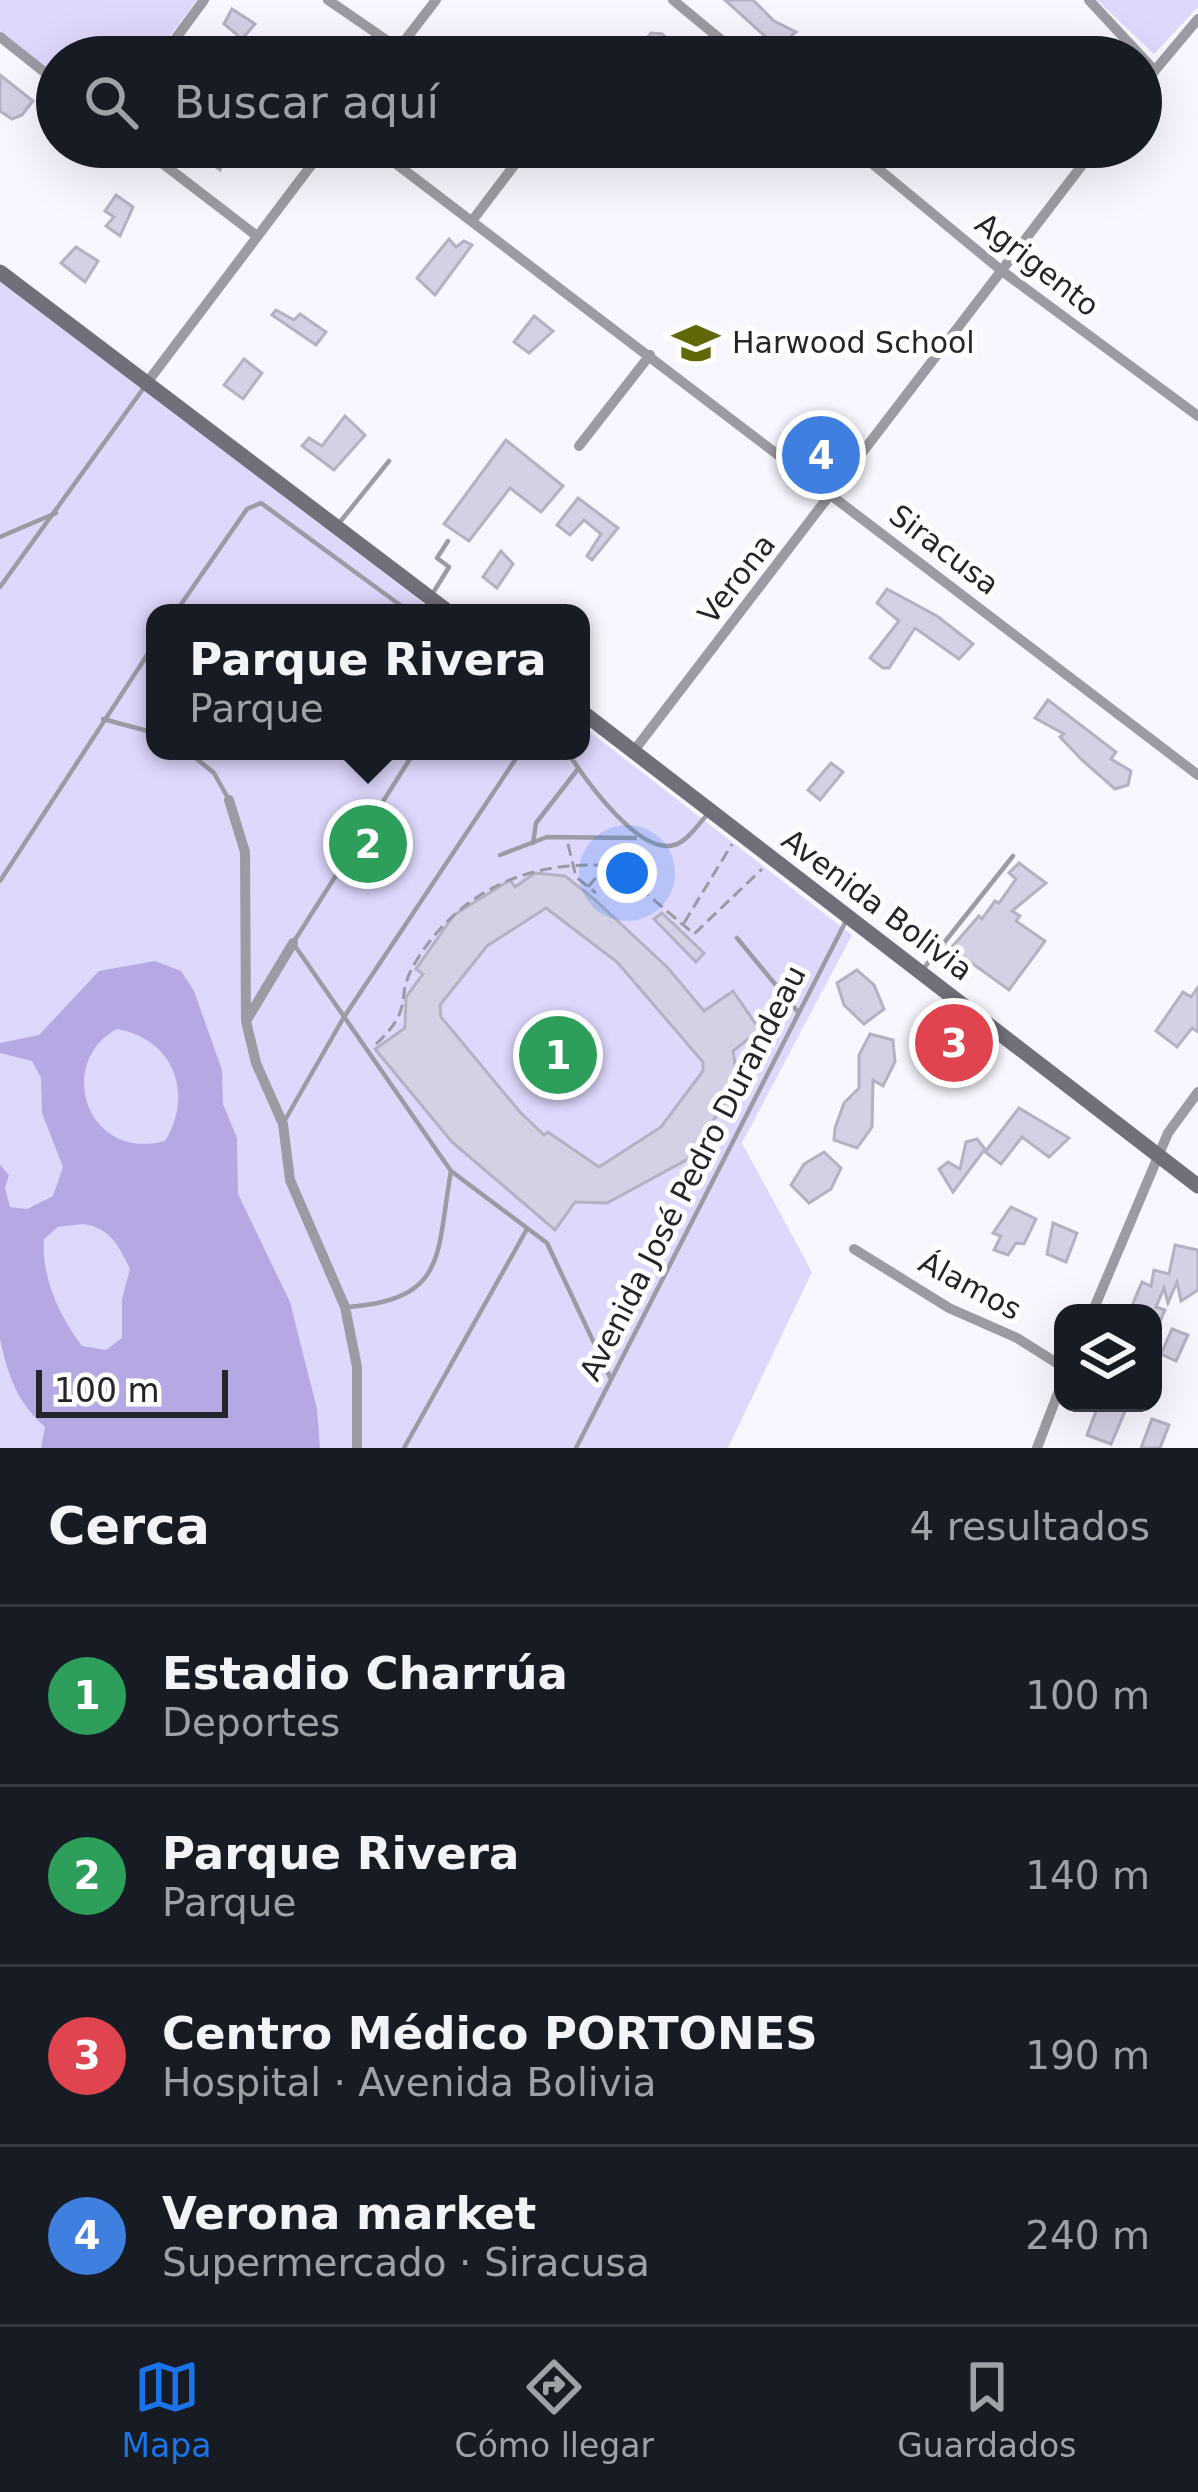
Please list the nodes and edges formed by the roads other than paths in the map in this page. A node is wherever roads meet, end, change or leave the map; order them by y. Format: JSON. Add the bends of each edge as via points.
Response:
{"nodes":[{"id":1,"x":204,"y":0,"type":"edge"},
{"id":2,"x":328,"y":0,"type":"edge"},
{"id":3,"x":436,"y":0,"type":"edge"},
{"id":4,"x":673,"y":0,"type":"edge"},
{"id":5,"x":1089,"y":0,"type":"edge"},
{"id":6,"x":1198,"y":19,"type":"edge"},
{"id":7,"x":177,"y":36,"type":"edge"},
{"id":8,"x":374,"y":36,"type":"edge"},
{"id":9,"x":408,"y":36,"type":"edge"},
{"id":10,"x":717,"y":36,"type":"edge"},
{"id":11,"x":1122,"y":36,"type":"edge"},
{"id":12,"x":0,"y":37,"type":"edge"},
{"id":13,"x":1162,"y":61,"type":"edge"},
{"id":14,"x":36,"y":65,"type":"edge"},
{"id":15,"x":168,"y":168,"type":"edge"},
{"id":16,"x":310,"y":168,"type":"edge"},
{"id":17,"x":402,"y":168,"type":"edge"},
{"id":18,"x":512,"y":168,"type":"edge"},
{"id":19,"x":877,"y":168,"type":"edge"},
{"id":20,"x":1080,"y":168,"type":"edge"},
{"id":21,"x":472,"y":221,"type":"junction"},
{"id":22,"x":257,"y":236,"type":"junction"},
{"id":23,"x":1002,"y":271,"type":"junction"},
{"id":24,"x":0,"y":272,"type":"edge"},
{"id":25,"x":650,"y":355,"type":"junction"},
{"id":26,"x":146,"y":384,"type":"junction"},
{"id":27,"x":1198,"y":416,"type":"edge"},
{"id":28,"x":579,"y":446,"type":"dead end"},
{"id":29,"x":388,"y":461,"type":"dead end"},
{"id":30,"x":833,"y":495,"type":"junction"},
{"id":31,"x":56,"y":513,"type":"junction"},
{"id":32,"x":336,"y":527,"type":"junction"},
{"id":33,"x":0,"y":537,"type":"edge"},
{"id":34,"x":448,"y":541,"type":"dead end"},
{"id":35,"x":0,"y":586,"type":"edge"},
{"id":36,"x":430,"y":598,"type":"junction"},
{"id":37,"x":181,"y":604,"type":"edge"},
{"id":38,"x":399,"y":604,"type":"edge"},
{"id":39,"x":438,"y":604,"type":"edge"},
{"id":40,"x":146,"y":656,"type":"edge"},
{"id":41,"x":590,"y":718,"type":"edge"},
{"id":42,"x":104,"y":719,"type":"junction"},
{"id":43,"x":146,"y":731,"type":"edge"},
{"id":44,"x":633,"y":752,"type":"junction"},
{"id":45,"x":199,"y":760,"type":"edge"},
{"id":46,"x":410,"y":760,"type":"edge"},
{"id":47,"x":515,"y":760,"type":"edge"},
{"id":48,"x":572,"y":760,"type":"edge"},
{"id":49,"x":578,"y":769,"type":"junction"},
{"id":50,"x":1198,"y":775,"type":"edge"},
{"id":51,"x":229,"y":800,"type":"joint"},
{"id":52,"x":711,"y":811,"type":"junction"},
{"id":53,"x":636,"y":838,"type":"junction"},
{"id":54,"x":533,"y":843,"type":"junction"},
{"id":55,"x":500,"y":855,"type":"dead end"},
{"id":56,"x":1013,"y":856,"type":"dead end"},
{"id":57,"x":0,"y":880,"type":"edge"},
{"id":58,"x":848,"y":918,"type":"junction"},
{"id":59,"x":736,"y":938,"type":"dead end"},
{"id":60,"x":293,"y":943,"type":"junction"},
{"id":61,"x":921,"y":972,"type":"junction"},
{"id":62,"x":799,"y":1012,"type":"junction"},
{"id":63,"x":344,"y":1017,"type":"junction"},
{"id":64,"x":246,"y":1021,"type":"junction"},
{"id":65,"x":1198,"y":1091,"type":"edge"},
{"id":66,"x":283,"y":1124,"type":"junction"},
{"id":67,"x":1161,"y":1152,"type":"junction"},
{"id":68,"x":451,"y":1171,"type":"junction"},
{"id":69,"x":1198,"y":1186,"type":"edge"},
{"id":70,"x":527,"y":1228,"type":"junction"},
{"id":71,"x":854,"y":1249,"type":"dead end"},
{"id":72,"x":1096,"y":1304,"type":"edge"},
{"id":73,"x":345,"y":1307,"type":"junction"},
{"id":74,"x":1054,"y":1361,"type":"edge"},
{"id":75,"x":610,"y":1377,"type":"junction"},
{"id":76,"x":1054,"y":1404,"type":"edge"},
{"id":77,"x":357,"y":1448,"type":"edge"},
{"id":78,"x":404,"y":1448,"type":"edge"},
{"id":79,"x":576,"y":1448,"type":"edge"},
{"id":80,"x":1037,"y":1448,"type":"edge"}],
"edges":[{"from":1,"to":7,"type":"street"},
{"from":2,"to":8,"type":"street"},
{"from":3,"to":9,"type":"street"},
{"from":4,"to":10,"type":"street"},
{"from":5,"to":11,"type":"street"},
{"from":6,"to":13,"type":"street"},
{"from":12,"to":14,"type":"street"},
{"from":15,"to":22,"type":"street"},
{"from":16,"to":22,"type":"street"},
{"from":17,"to":21,"type":"street","name":"Siracusa"},
{"from":18,"to":21,"type":"street"},
{"from":19,"to":23,"type":"street","name":"Agrigento"},
{"from":20,"to":23,"type":"street","name":"Verona"},
{"from":21,"to":25,"type":"street","name":"Siracusa"},
{"from":22,"to":26,"type":"street"},
{"from":23,"to":27,"type":"street","name":"Agrigento"},
{"from":23,"to":30,"type":"street","name":"Verona"},
{"from":24,"to":26,"type":"street"},
{"from":25,"to":28,"type":"street"},
{"from":25,"to":30,"type":"street","name":"Siracusa"},
{"from":26,"to":31,"type":"lane"},
{"from":26,"to":32,"type":"street"},
{"from":29,"to":32,"type":"lane"},
{"from":30,"to":44,"type":"street","name":"Verona"},
{"from":30,"to":50,"type":"street","name":"Siracusa"},
{"from":31,"to":33,"type":"lane"},
{"from":31,"to":35,"type":"lane"},
{"from":32,"to":36,"type":"street"},
{"from":34,"to":36,"type":"lane","via":[[437,558],[449,567]]},
{"from":36,"to":39,"type":"street"},
{"from":37,"to":38,"type":"lane","via":[[247,508],[263,503]]},
{"from":40,"to":42,"type":"lane"},
{"from":41,"to":44,"type":"street","name":"Avenida Bolivia"},
{"from":42,"to":43,"type":"lane"},
{"from":42,"to":57,"type":"lane"},
{"from":44,"to":52,"type":"street","name":"Avenida Bolivia"},
{"from":45,"to":51,"type":"lane"},
{"from":46,"to":60,"type":"lane"},
{"from":47,"to":63,"type":"lane"},
{"from":48,"to":49,"type":"lane"},
{"from":49,"to":53,"type":"lane"},
{"from":49,"to":54,"type":"lane","via":[[550,800]]},
{"from":51,"to":64,"type":"street","via":[[245,852]]},
{"from":52,"to":53,"type":"lane","via":[[679,845]]},
{"from":52,"to":58,"type":"street","name":"Avenida Bolivia"},
{"from":53,"to":54,"type":"lane"},
{"from":54,"to":55,"type":"lane"},
{"from":56,"to":61,"type":"lane"},
{"from":58,"to":61,"type":"street","name":"Avenida Bolivia"},
{"from":58,"to":62,"type":"lane","name":"Avenida José Pedro Durandeau"},
{"from":59,"to":62,"type":"lane"},
{"from":60,"to":63,"type":"lane"},
{"from":60,"to":64,"type":"street"},
{"from":61,"to":67,"type":"street","name":"Avenida Bolivia"},
{"from":62,"to":75,"type":"lane","name":"Avenida José Pedro Durandeau"},
{"from":63,"to":66,"type":"lane"},
{"from":63,"to":68,"type":"lane"},
{"from":64,"to":66,"type":"street"},
{"from":65,"to":67,"type":"street"},
{"from":66,"to":73,"type":"street","via":[[290,1180]]},
{"from":67,"to":69,"type":"street","name":"Avenida Bolivia"},
{"from":67,"to":72,"type":"street"},
{"from":68,"to":70,"type":"lane"},
{"from":68,"to":73,"type":"lane","via":[[435,1261],[420,1289],[400,1300]]},
{"from":70,"to":75,"type":"lane","via":[[547,1243]]},
{"from":70,"to":78,"type":"lane"},
{"from":71,"to":74,"type":"street","name":"Álamos"},
{"from":73,"to":77,"type":"street","via":[[357,1366]]},
{"from":75,"to":79,"type":"lane","name":"Avenida José Pedro Durandeau"},
{"from":76,"to":80,"type":"street"}]}
